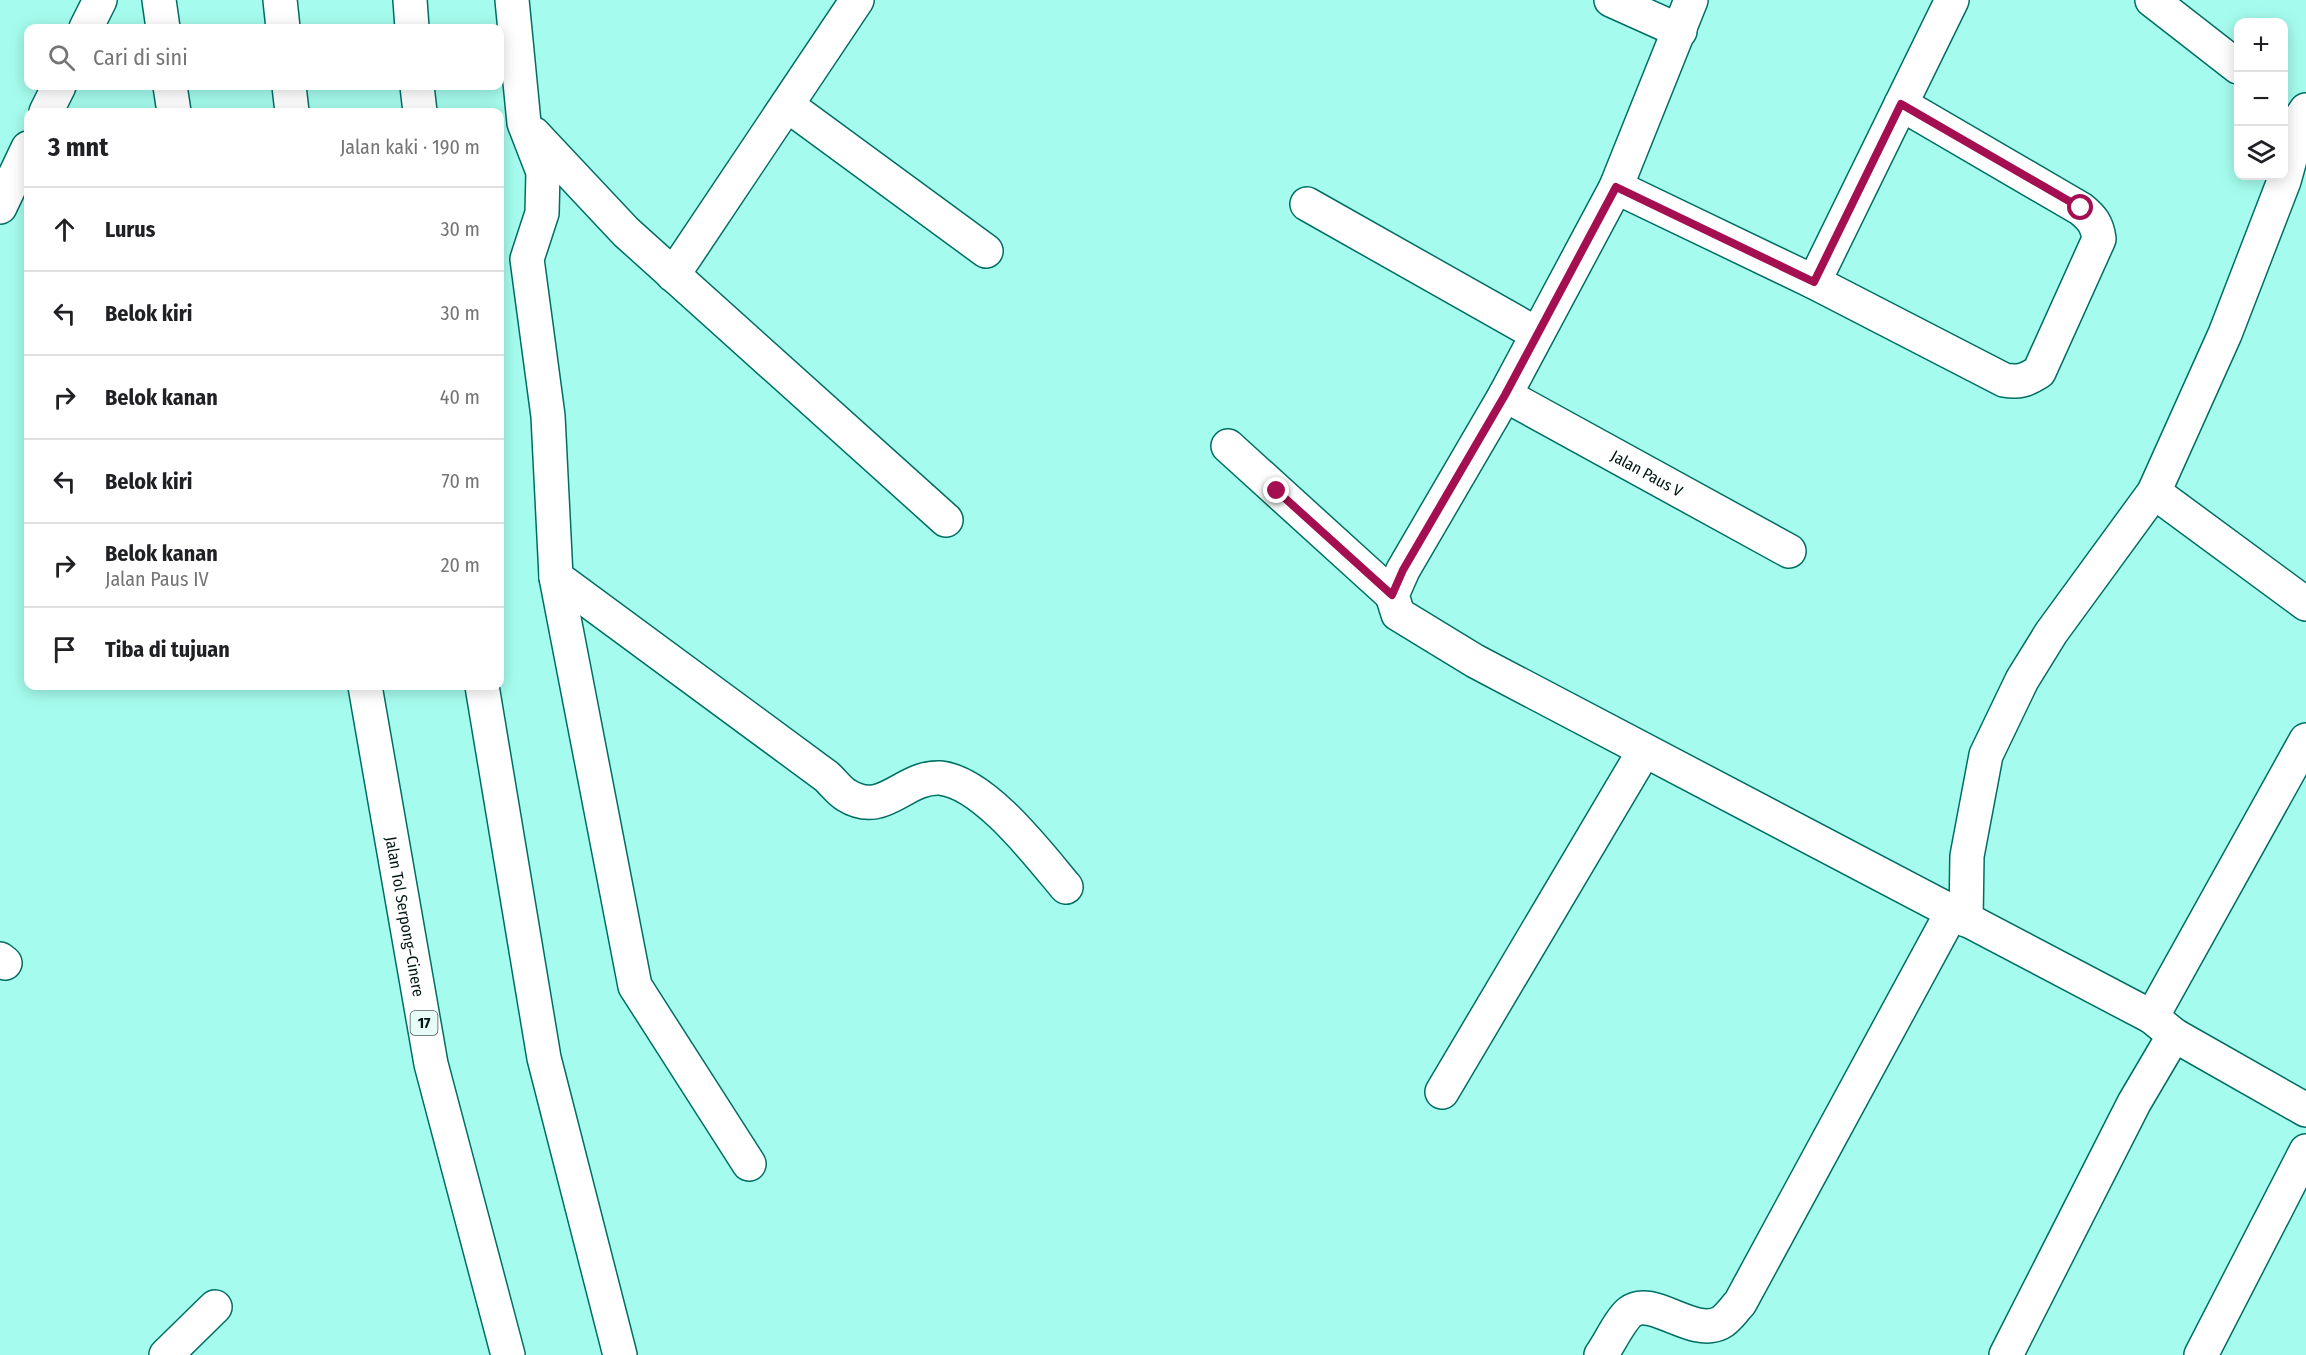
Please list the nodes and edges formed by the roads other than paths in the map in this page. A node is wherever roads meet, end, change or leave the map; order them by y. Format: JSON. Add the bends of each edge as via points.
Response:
{"nodes":[{"id":1,"x":100,"y":0,"type":"edge"},
{"id":2,"x":159,"y":0,"type":"edge"},
{"id":3,"x":280,"y":0,"type":"edge"},
{"id":4,"x":410,"y":0,"type":"edge"},
{"id":5,"x":512,"y":0,"type":"edge"},
{"id":6,"x":857,"y":0,"type":"edge"},
{"id":7,"x":1611,"y":0,"type":"edge"},
{"id":8,"x":1691,"y":0,"type":"edge"},
{"id":9,"x":1952,"y":0,"type":"edge"},
{"id":10,"x":2152,"y":0,"type":"edge"},
{"id":11,"x":88,"y":24,"type":"edge"},
{"id":12,"x":162,"y":24,"type":"edge"},
{"id":13,"x":283,"y":24,"type":"edge"},
{"id":14,"x":412,"y":24,"type":"edge"},
{"id":15,"x":1680,"y":31,"type":"junction"},
{"id":16,"x":2234,"y":64,"type":"edge"},
{"id":17,"x":57,"y":90,"type":"edge"},
{"id":18,"x":171,"y":90,"type":"edge"},
{"id":19,"x":290,"y":90,"type":"edge"},
{"id":20,"x":417,"y":90,"type":"edge"},
{"id":21,"x":1901,"y":104,"type":"junction"},
{"id":22,"x":787,"y":105,"type":"junction"},
{"id":23,"x":48,"y":108,"type":"edge"},
{"id":24,"x":173,"y":108,"type":"edge"},
{"id":25,"x":292,"y":108,"type":"edge"},
{"id":26,"x":420,"y":108,"type":"edge"},
{"id":27,"x":2297,"y":109,"type":"edge"},
{"id":28,"x":524,"y":123,"type":"junction"},
{"id":29,"x":24,"y":156,"type":"edge"},
{"id":30,"x":1616,"y":187,"type":"junction"},
{"id":31,"x":1307,"y":204,"type":"dead end"},
{"id":32,"x":0,"y":207,"type":"edge"},
{"id":33,"x":986,"y":251,"type":"dead end"},
{"id":34,"x":673,"y":275,"type":"junction"},
{"id":35,"x":1814,"y":282,"type":"junction"},
{"id":36,"x":1537,"y":334,"type":"junction"},
{"id":37,"x":1505,"y":395,"type":"junction"},
{"id":38,"x":1228,"y":447,"type":"dead end"},
{"id":39,"x":2154,"y":492,"type":"junction"},
{"id":40,"x":946,"y":520,"type":"dead end"},
{"id":41,"x":1789,"y":551,"type":"dead end"},
{"id":42,"x":556,"y":577,"type":"junction"},
{"id":43,"x":1392,"y":595,"type":"junction"},
{"id":44,"x":2306,"y":604,"type":"edge"},
{"id":45,"x":366,"y":690,"type":"edge"},
{"id":46,"x":483,"y":690,"type":"edge"},
{"id":47,"x":2306,"y":740,"type":"edge"},
{"id":48,"x":1644,"y":751,"type":"junction"},
{"id":49,"x":1066,"y":887,"type":"dead end"},
{"id":50,"x":1959,"y":916,"type":"junction"},
{"id":51,"x":2163,"y":1026,"type":"junction"},
{"id":52,"x":1442,"y":1092,"type":"dead end"},
{"id":53,"x":2306,"y":1110,"type":"edge"},
{"id":54,"x":2306,"y":1151,"type":"edge"},
{"id":55,"x":749,"y":1164,"type":"dead end"},
{"id":56,"x":215,"y":1307,"type":"dead end"},
{"id":57,"x":166,"y":1355,"type":"edge"},
{"id":58,"x":508,"y":1355,"type":"edge"},
{"id":59,"x":620,"y":1355,"type":"edge"},
{"id":60,"x":1601,"y":1355,"type":"edge"},
{"id":61,"x":2006,"y":1355,"type":"edge"},
{"id":62,"x":2202,"y":1355,"type":"edge"}],
"edges":[{"from":1,"to":11,"type":"main road"},
{"from":2,"to":12,"type":"main road"},
{"from":3,"to":13,"type":"main road"},
{"from":4,"to":14,"type":"main road"},
{"from":5,"to":28,"type":"main road"},
{"from":6,"to":22,"type":"main road"},
{"from":7,"to":15,"type":"main road"},
{"from":8,"to":15,"type":"main road"},
{"from":9,"to":21,"type":"main road"},
{"from":10,"to":16,"type":"main road"},
{"from":15,"to":30,"type":"main road"},
{"from":17,"to":23,"type":"main road"},
{"from":18,"to":24,"type":"main road"},
{"from":19,"to":25,"type":"main road"},
{"from":20,"to":26,"type":"main road"},
{"from":21,"to":35,"type":"main road"},
{"from":21,"to":35,"type":"main road","via":[[2093,218],[2099,239],[2039,372],[2028,380],[2004,380]]},
{"from":22,"to":33,"type":"main road"},
{"from":22,"to":34,"type":"main road"},
{"from":27,"to":39,"type":"main road","via":[[2284,181],[2225,334]]},
{"from":28,"to":34,"type":"main road","via":[[626,232]]},
{"from":28,"to":42,"type":"main road","via":[[543,172],[542,213],[527,259],[548,416]]},
{"from":29,"to":32,"type":"main road"},
{"from":30,"to":35,"type":"main road"},
{"from":30,"to":36,"type":"main road"},
{"from":31,"to":36,"type":"main road"},
{"from":34,"to":40,"type":"main road"},
{"from":36,"to":37,"type":"main road"},
{"from":37,"to":41,"type":"main road","name":"Jalan Paus V"},
{"from":37,"to":43,"type":"main road"},
{"from":38,"to":43,"type":"main road"},
{"from":39,"to":44,"type":"main road"},
{"from":39,"to":50,"type":"main road","via":[[2051,633],[2022,680],[1986,755]]},
{"from":42,"to":49,"type":"main road","via":[[826,776],[846,795],[878,803],[921,780],[942,778],[966,788],[1000,810]]},
{"from":42,"to":55,"type":"main road","via":[[635,986]]},
{"from":43,"to":48,"type":"main road","via":[[1398,614],[1475,661]]},
{"from":45,"to":58,"type":"main road","name":"Jalan Tol Serpong–Cinere","number":"17","via":[[431,1064]]},
{"from":46,"to":59,"type":"main road","via":[[544,1058]]},
{"from":47,"to":51,"type":"main road"},
{"from":48,"to":50,"type":"main road"},
{"from":48,"to":52,"type":"main road"},
{"from":50,"to":51,"type":"main road"},
{"from":50,"to":60,"type":"main road","via":[[1740,1303],[1722,1322],[1709,1327],[1638,1308],[1629,1313]]},
{"from":51,"to":53,"type":"main road"},
{"from":51,"to":61,"type":"main road","via":[[2134,1103]]},
{"from":54,"to":62,"type":"main road"},
{"from":56,"to":57,"type":"main road"}]}
